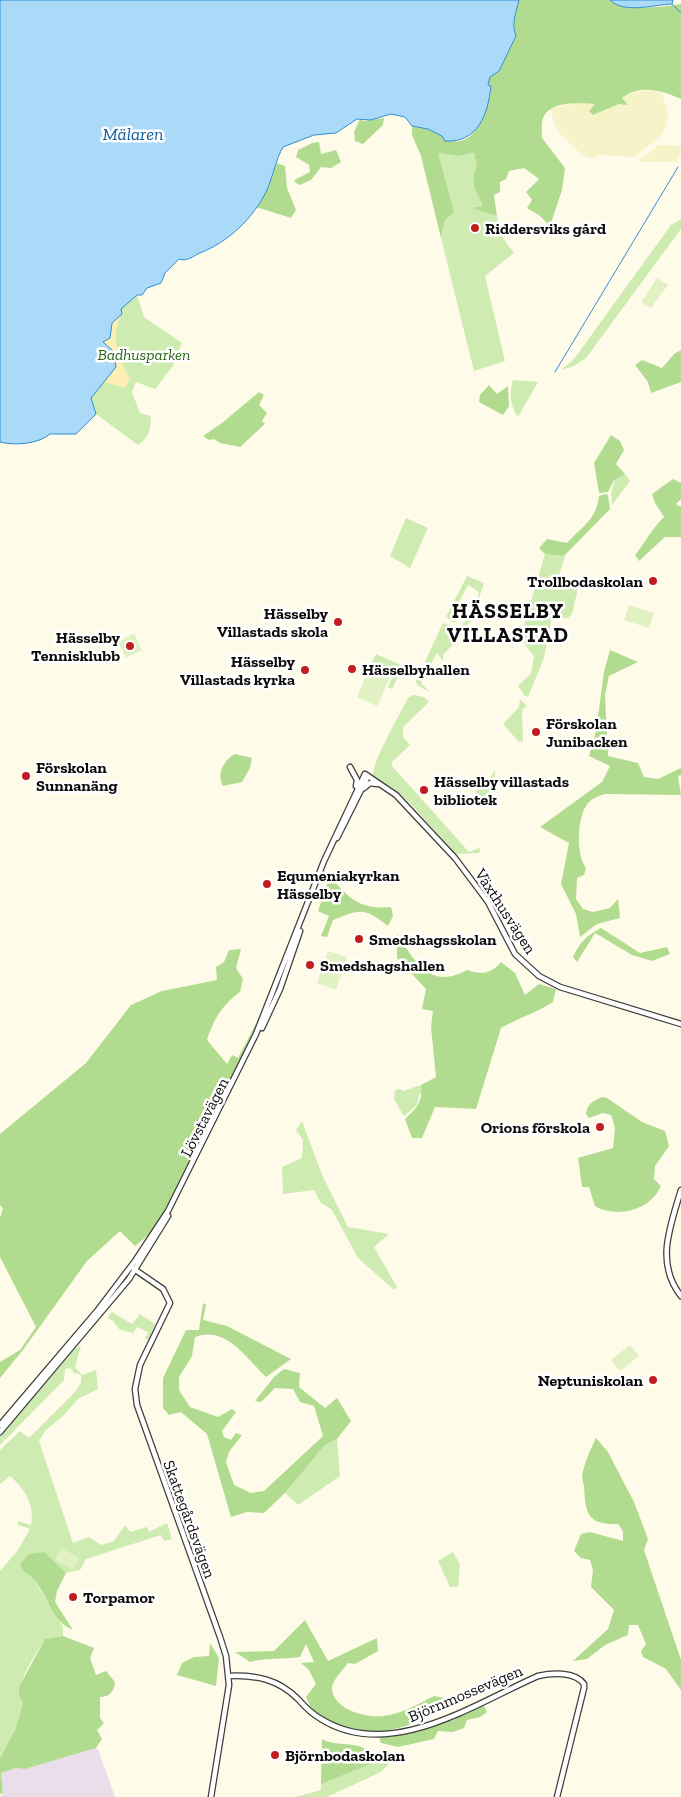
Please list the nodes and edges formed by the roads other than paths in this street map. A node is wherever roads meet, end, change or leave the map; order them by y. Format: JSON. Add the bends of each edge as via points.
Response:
{"nodes":[{"id":1,"x":350,"y":767,"type":"dead end"},
{"id":2,"x":366,"y":776,"type":"junction"},
{"id":3,"x":377,"y":784,"type":"junction"},
{"id":4,"x":392,"y":792,"type":"junction"},
{"id":5,"x":356,"y":797,"type":"junction"},
{"id":6,"x":681,"y":1024,"type":"edge"},
{"id":7,"x":681,"y":1190,"type":"edge"},
{"id":8,"x":133,"y":1268,"type":"junction"},
{"id":9,"x":681,"y":1296,"type":"edge"},
{"id":10,"x":0,"y":1426,"type":"edge"},
{"id":11,"x":0,"y":1432,"type":"edge"},
{"id":12,"x":229,"y":1676,"type":"junction"},
{"id":13,"x":211,"y":1797,"type":"edge"},
{"id":14,"x":557,"y":1797,"type":"edge"}],
"edges":[{"from":1,"to":5,"type":"street","via":[[357,780]]},
{"from":2,"to":3,"type":"street","name":"Växthusvägen"},
{"from":2,"to":4,"type":"street","name":"Växthusvägen"},
{"from":2,"to":5,"type":"street","name":"Lövstavägen"},
{"from":3,"to":4,"type":"street","name":"Växthusvägen"},
{"from":3,"to":5,"type":"street","via":[[367,784]]},
{"from":4,"to":6,"type":"street","name":"Växthusvägen","via":[[415,812],[455,858],[488,902],[515,954],[538,976],[560,987]]},
{"from":5,"to":8,"type":"street","name":"Lövstavägen","via":[[324,861],[256,1034],[168,1211]]},
{"from":7,"to":9,"type":"street","via":[[670,1226],[666,1257],[672,1285]]},
{"from":8,"to":10,"type":"street","name":"Lövstavägen"},
{"from":8,"to":11,"type":"street","name":"Lövstavägen","via":[[102,1314]]},
{"from":8,"to":12,"type":"street","name":"Skattegårdsvägen","via":[[163,1289],[170,1304],[140,1365],[136,1380],[137,1405],[223,1647]]},
{"from":12,"to":13,"type":"street","name":"Skattegårdsvägen"},
{"from":12,"to":14,"type":"street","name":"Björnmossevägen","via":[[267,1678],[282,1686],[310,1712],[329,1724],[351,1732],[378,1735],[422,1728],[538,1676],[554,1674],[578,1678],[584,1684],[583,1691]]}]}
